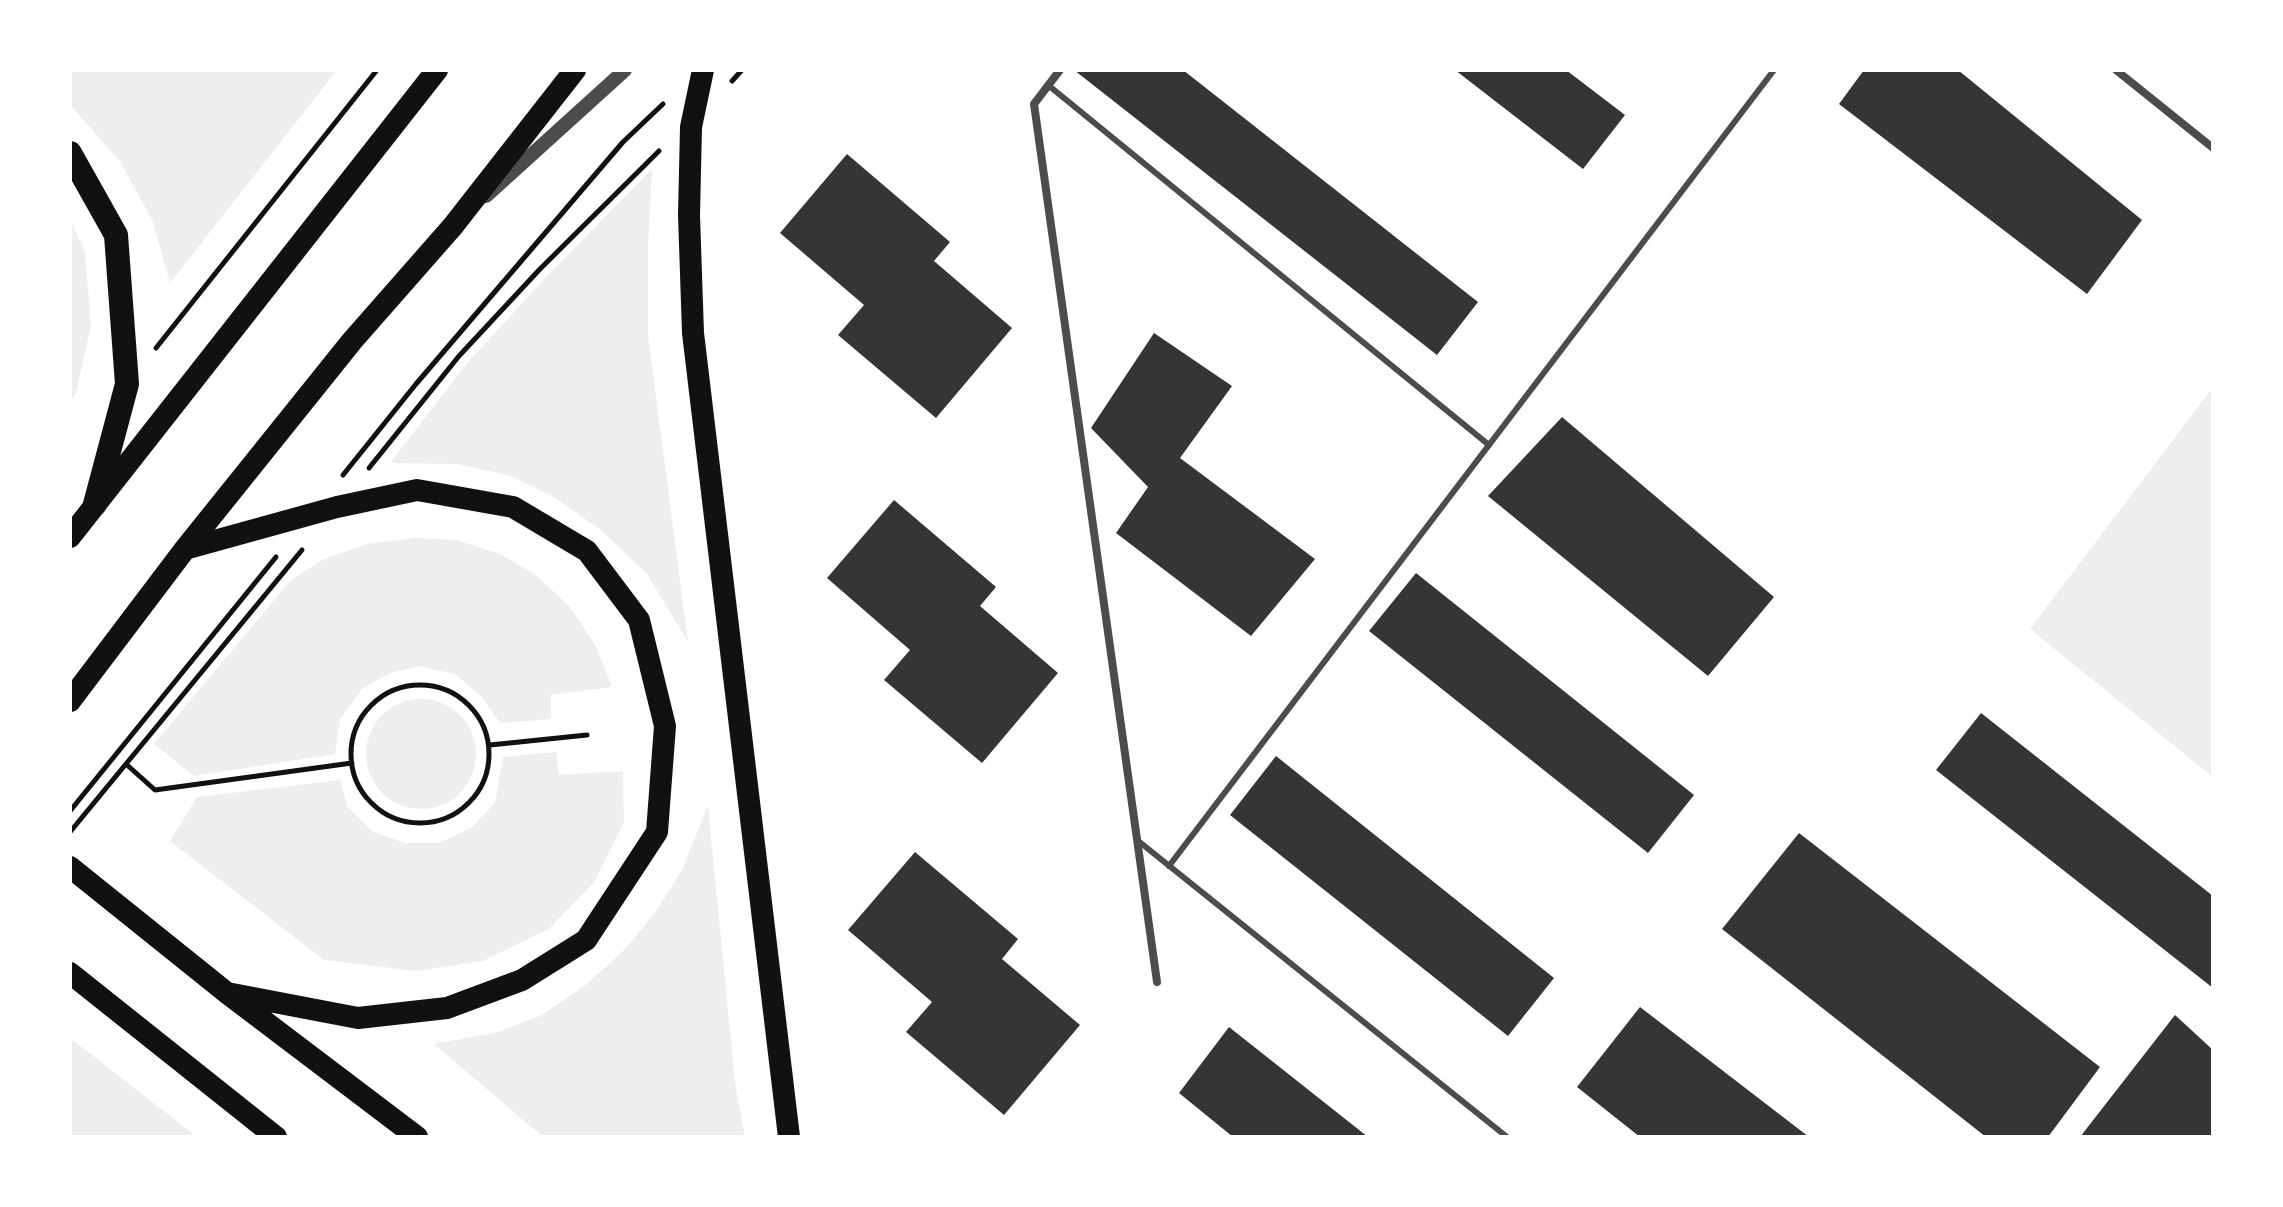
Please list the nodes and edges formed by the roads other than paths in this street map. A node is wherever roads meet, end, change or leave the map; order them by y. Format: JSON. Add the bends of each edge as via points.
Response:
{"nodes":[{"id":1,"x":437,"y":70,"type":"edge"},
{"id":2,"x":575,"y":70,"type":"edge"},
{"id":3,"x":625,"y":70,"type":"edge"},
{"id":4,"x":703,"y":70,"type":"edge"},
{"id":5,"x":1060,"y":70,"type":"edge"},
{"id":6,"x":1774,"y":70,"type":"edge"},
{"id":7,"x":2116,"y":70,"type":"edge"},
{"id":8,"x":1048,"y":85,"type":"junction"},
{"id":9,"x":2213,"y":148,"type":"edge"},
{"id":10,"x":70,"y":153,"type":"edge"},
{"id":11,"x":453,"y":226,"type":"junction"},
{"id":12,"x":1489,"y":445,"type":"junction"},
{"id":13,"x":95,"y":504,"type":"junction"},
{"id":14,"x":70,"y":537,"type":"edge"},
{"id":15,"x":185,"y":549,"type":"junction"},
{"id":16,"x":70,"y":701,"type":"edge"},
{"id":17,"x":1137,"y":840,"type":"junction"},
{"id":18,"x":1169,"y":866,"type":"junction"},
{"id":19,"x":70,"y":867,"type":"edge"},
{"id":20,"x":70,"y":973,"type":"edge"},
{"id":21,"x":1157,"y":982,"type":"dead end"},
{"id":22,"x":227,"y":993,"type":"junction"},
{"id":23,"x":276,"y":1137,"type":"edge"},
{"id":24,"x":417,"y":1137,"type":"edge"},
{"id":25,"x":789,"y":1137,"type":"edge"},
{"id":26,"x":1507,"y":1137,"type":"edge"}],
"edges":[{"from":1,"to":13,"type":"highway"},
{"from":2,"to":11,"type":"highway"},
{"from":3,"to":11,"type":"street"},
{"from":4,"to":25,"type":"highway","via":[[691,127],[693,333]]},
{"from":5,"to":8,"type":"street"},
{"from":6,"to":12,"type":"lane"},
{"from":7,"to":9,"type":"street"},
{"from":8,"to":12,"type":"lane"},
{"from":8,"to":17,"type":"street","via":[[1034,104]]},
{"from":10,"to":13,"type":"highway","via":[[116,235],[127,384]]},
{"from":11,"to":15,"type":"highway","via":[[352,341]]},
{"from":12,"to":18,"type":"lane"},
{"from":13,"to":14,"type":"highway"},
{"from":15,"to":16,"type":"highway"},
{"from":15,"to":22,"type":"highway","via":[[417,490],[513,507],[587,551],[639,620],[665,726],[657,832],[586,940],[522,980],[447,1008],[358,1018]]},
{"from":17,"to":18,"type":"lane"},
{"from":17,"to":21,"type":"street"},
{"from":18,"to":26,"type":"lane"},
{"from":19,"to":22,"type":"highway"},
{"from":20,"to":23,"type":"highway"},
{"from":22,"to":24,"type":"highway"}]}
